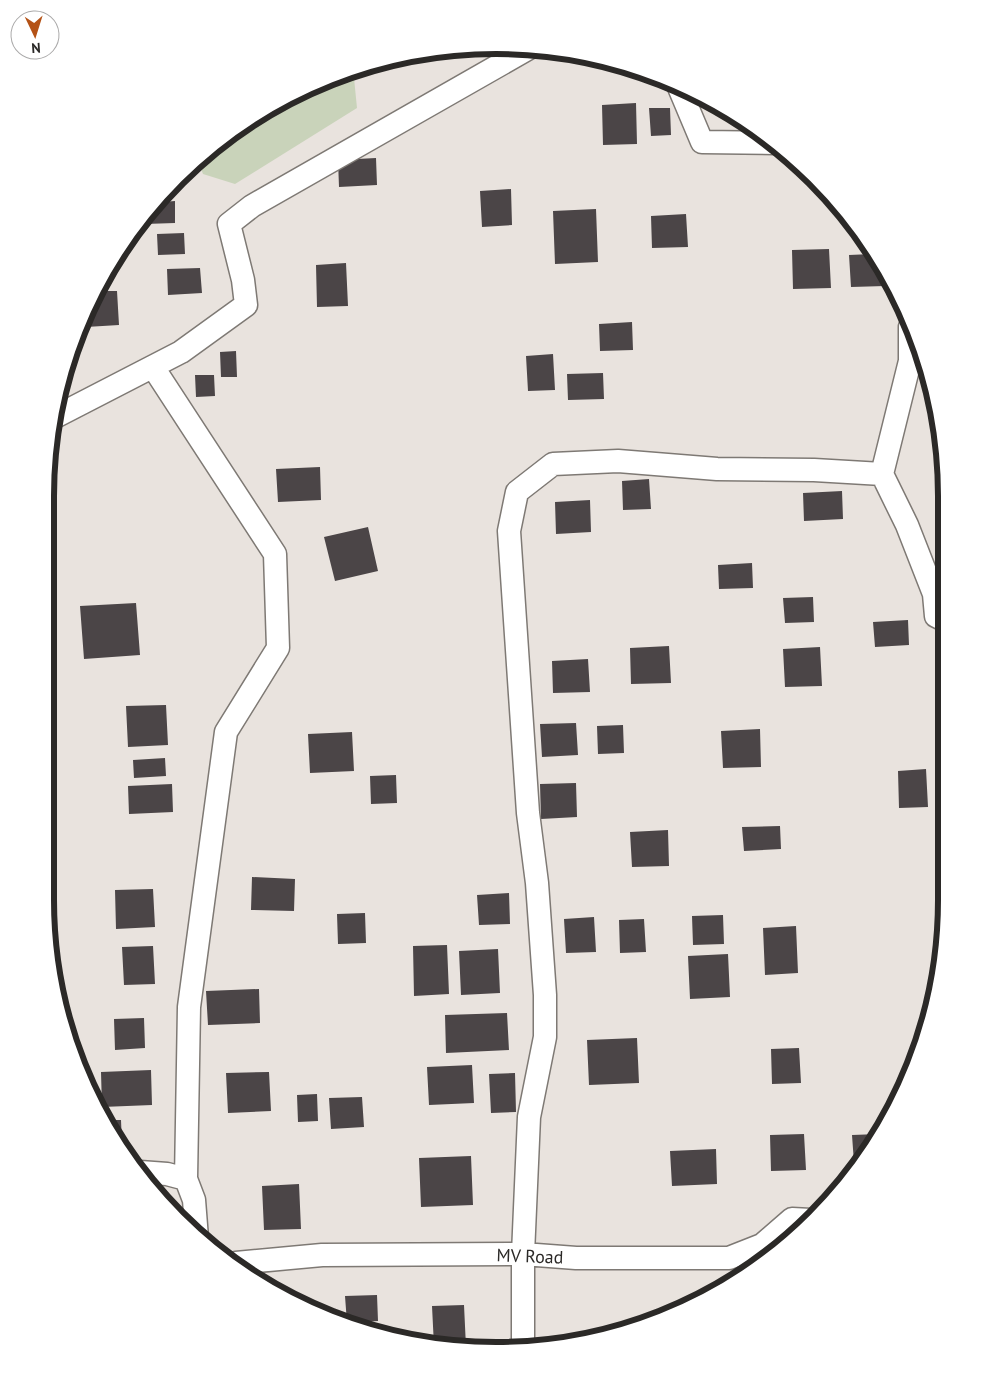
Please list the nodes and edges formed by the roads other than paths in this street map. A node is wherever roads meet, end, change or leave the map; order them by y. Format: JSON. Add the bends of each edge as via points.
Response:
{"nodes":[{"id":1,"x":517,"y":55,"type":"edge"},
{"id":2,"x":682,"y":95,"type":"edge"},
{"id":3,"x":763,"y":144,"type":"edge"},
{"id":4,"x":910,"y":340,"type":"edge"},
{"id":5,"x":154,"y":367,"type":"junction"},
{"id":6,"x":61,"y":414,"type":"edge"},
{"id":7,"x":882,"y":474,"type":"junction"},
{"id":8,"x":938,"y":617,"type":"edge"},
{"id":9,"x":148,"y":1173,"type":"edge"},
{"id":10,"x":186,"y":1179,"type":"junction"},
{"id":11,"x":802,"y":1220,"type":"edge"},
{"id":12,"x":196,"y":1225,"type":"edge"},
{"id":13,"x":522,"y":1254,"type":"junction"},
{"id":14,"x":242,"y":1262,"type":"edge"},
{"id":15,"x":523,"y":1341,"type":"edge"}],
"edges":[{"from":1,"to":5,"type":"street","via":[[252,206],[229,224],[246,304],[182,352]]},
{"from":2,"to":3,"type":"street","via":[[702,142]]},
{"from":4,"to":7,"type":"street","via":[[910,361]]},
{"from":5,"to":6,"type":"street"},
{"from":5,"to":10,"type":"street","via":[[275,554],[278,648],[226,732],[189,1007]]},
{"from":7,"to":8,"type":"street","via":[[907,525],[934,594]]},
{"from":7,"to":13,"type":"street","via":[[618,462],[553,464],[517,492],[509,531],[528,814],[537,883],[545,995],[545,1037],[529,1117]]},
{"from":9,"to":10,"type":"street"},
{"from":10,"to":12,"type":"street","via":[[194,1200]]},
{"from":11,"to":13,"type":"street","name":"MV Road","via":[[792,1220],[762,1245],[729,1258],[576,1258]]},
{"from":13,"to":14,"type":"street","name":"MV Road","via":[[322,1255]]},
{"from":13,"to":15,"type":"street"}]}
